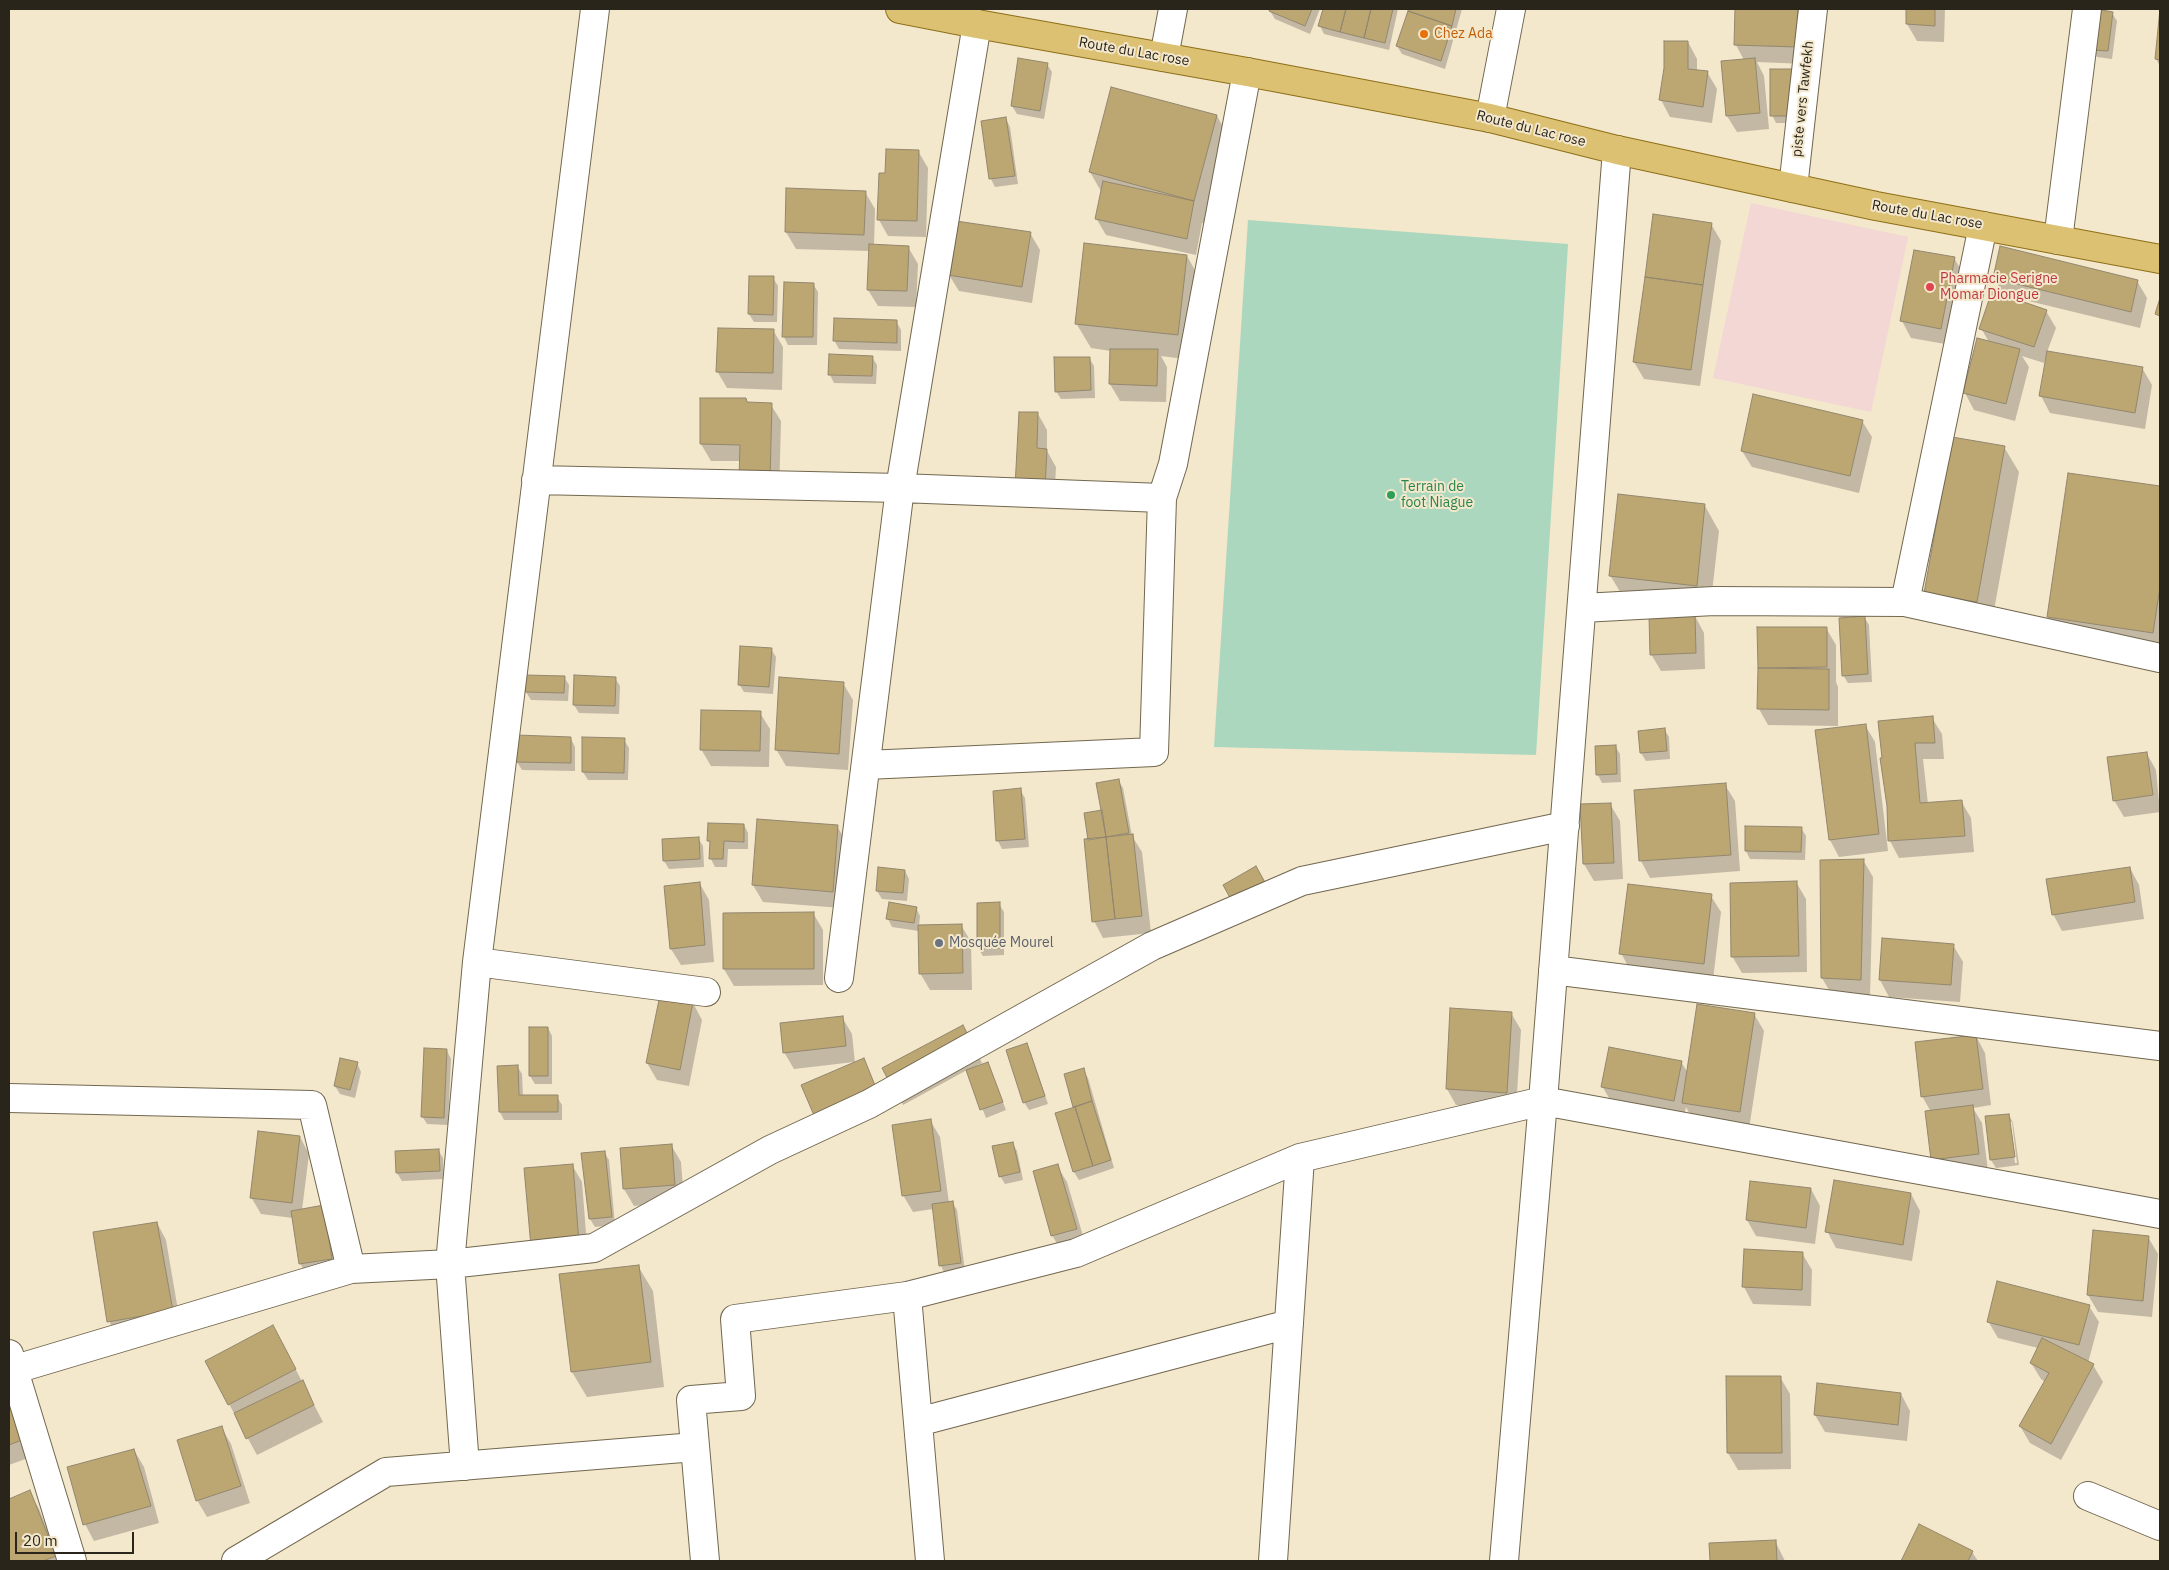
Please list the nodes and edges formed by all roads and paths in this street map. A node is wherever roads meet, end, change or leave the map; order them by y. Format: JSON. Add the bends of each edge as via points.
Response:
{"nodes":[{"id":1,"x":595,"y":9,"type":"edge"},
{"id":2,"x":900,"y":9,"type":"edge"},
{"id":3,"x":1173,"y":9,"type":"edge"},
{"id":4,"x":1511,"y":9,"type":"edge"},
{"id":5,"x":1813,"y":9,"type":"edge"},
{"id":6,"x":2087,"y":9,"type":"edge"},
{"id":7,"x":977,"y":24,"type":"junction"},
{"id":8,"x":1164,"y":57,"type":"junction"},
{"id":9,"x":1247,"y":72,"type":"junction"},
{"id":10,"x":1490,"y":118,"type":"junction"},
{"id":11,"x":1617,"y":150,"type":"junction"},
{"id":12,"x":1793,"y":188,"type":"junction"},
{"id":13,"x":1983,"y":226,"type":"junction"},
{"id":14,"x":2058,"y":240,"type":"junction"},
{"id":15,"x":2160,"y":259,"type":"edge"},
{"id":16,"x":536,"y":480,"type":"junction"},
{"id":17,"x":900,"y":488,"type":"junction"},
{"id":18,"x":1162,"y":498,"type":"junction"},
{"id":19,"x":1905,"y":602,"type":"junction"},
{"id":20,"x":1582,"y":608,"type":"junction"},
{"id":21,"x":2160,"y":658,"type":"edge"},
{"id":22,"x":866,"y":765,"type":"junction"},
{"id":23,"x":1565,"y":826,"type":"junction"},
{"id":24,"x":477,"y":962,"type":"junction"},
{"id":25,"x":1553,"y":970,"type":"junction"},
{"id":26,"x":839,"y":978,"type":"dead end"},
{"id":27,"x":706,"y":992,"type":"dead end"},
{"id":28,"x":2160,"y":1046,"type":"edge"},
{"id":29,"x":9,"y":1098,"type":"edge"},
{"id":30,"x":1543,"y":1101,"type":"junction"},
{"id":31,"x":1300,"y":1158,"type":"junction"},
{"id":32,"x":2160,"y":1214,"type":"edge"},
{"id":33,"x":450,"y":1264,"type":"junction"},
{"id":34,"x":351,"y":1270,"type":"junction"},
{"id":35,"x":908,"y":1296,"type":"junction"},
{"id":36,"x":1289,"y":1324,"type":"junction"},
{"id":37,"x":10,"y":1365,"type":"edge"},
{"id":38,"x":918,"y":1422,"type":"junction"},
{"id":39,"x":695,"y":1447,"type":"junction"},
{"id":40,"x":464,"y":1466,"type":"junction"},
{"id":41,"x":2088,"y":1496,"type":"dead end"},
{"id":42,"x":2160,"y":1526,"type":"edge"},
{"id":43,"x":263,"y":1554,"type":"edge"},
{"id":44,"x":72,"y":1561,"type":"edge"},
{"id":45,"x":236,"y":1561,"type":"edge"},
{"id":46,"x":705,"y":1561,"type":"edge"},
{"id":47,"x":930,"y":1561,"type":"edge"},
{"id":48,"x":1271,"y":1561,"type":"edge"},
{"id":49,"x":1504,"y":1561,"type":"edge"}],
"edges":[{"from":1,"to":16,"type":"street"},
{"from":2,"to":7,"type":"main road","name":"Route du Lac rose"},
{"from":3,"to":8,"type":"street"},
{"from":4,"to":10,"type":"street"},
{"from":5,"to":12,"type":"street","name":"piste vers Tawfekh"},
{"from":6,"to":14,"type":"street"},
{"from":7,"to":8,"type":"main road","name":"Route du Lac rose"},
{"from":7,"to":17,"type":"street"},
{"from":8,"to":9,"type":"main road","name":"Route du Lac rose"},
{"from":9,"to":10,"type":"main road","name":"Route du Lac rose"},
{"from":9,"to":18,"type":"street","via":[[1173,464]]},
{"from":10,"to":11,"type":"main road","name":"Route du Lac rose"},
{"from":11,"to":12,"type":"main road","name":"Route du Lac rose"},
{"from":11,"to":20,"type":"street"},
{"from":12,"to":13,"type":"main road","name":"Route du Lac rose"},
{"from":13,"to":14,"type":"main road","name":"Route du Lac rose"},
{"from":13,"to":19,"type":"street"},
{"from":14,"to":15,"type":"main road","name":"Route du Lac rose"},
{"from":16,"to":17,"type":"street"},
{"from":16,"to":24,"type":"street"},
{"from":17,"to":18,"type":"street"},
{"from":17,"to":22,"type":"street"},
{"from":18,"to":22,"type":"street","via":[[1154,752]]},
{"from":19,"to":20,"type":"street","via":[[1714,601]]},
{"from":19,"to":21,"type":"street"},
{"from":20,"to":23,"type":"street"},
{"from":22,"to":26,"type":"street"},
{"from":23,"to":25,"type":"street"},
{"from":23,"to":33,"type":"street","via":[[1302,882],[1152,946],[869,1104],[770,1150],[594,1248]]},
{"from":24,"to":27,"type":"street"},
{"from":24,"to":33,"type":"street"},
{"from":25,"to":28,"type":"street"},
{"from":25,"to":30,"type":"street"},
{"from":29,"to":34,"type":"street","via":[[312,1105]]},
{"from":30,"to":31,"type":"street"},
{"from":30,"to":32,"type":"street"},
{"from":30,"to":49,"type":"street"},
{"from":31,"to":35,"type":"street","via":[[1076,1252]]},
{"from":31,"to":36,"type":"street"},
{"from":33,"to":34,"type":"street"},
{"from":33,"to":40,"type":"street"},
{"from":34,"to":37,"type":"street"},
{"from":35,"to":38,"type":"street"},
{"from":35,"to":39,"type":"street","via":[[735,1320],[741,1396],[691,1400]]},
{"from":36,"to":38,"type":"street"},
{"from":36,"to":48,"type":"street"},
{"from":37,"to":44,"type":"street"},
{"from":38,"to":47,"type":"street"},
{"from":39,"to":40,"type":"street"},
{"from":39,"to":46,"type":"street"},
{"from":40,"to":43,"type":"street","via":[[386,1472]]},
{"from":41,"to":42,"type":"street"},
{"from":43,"to":45,"type":"street"}]}
